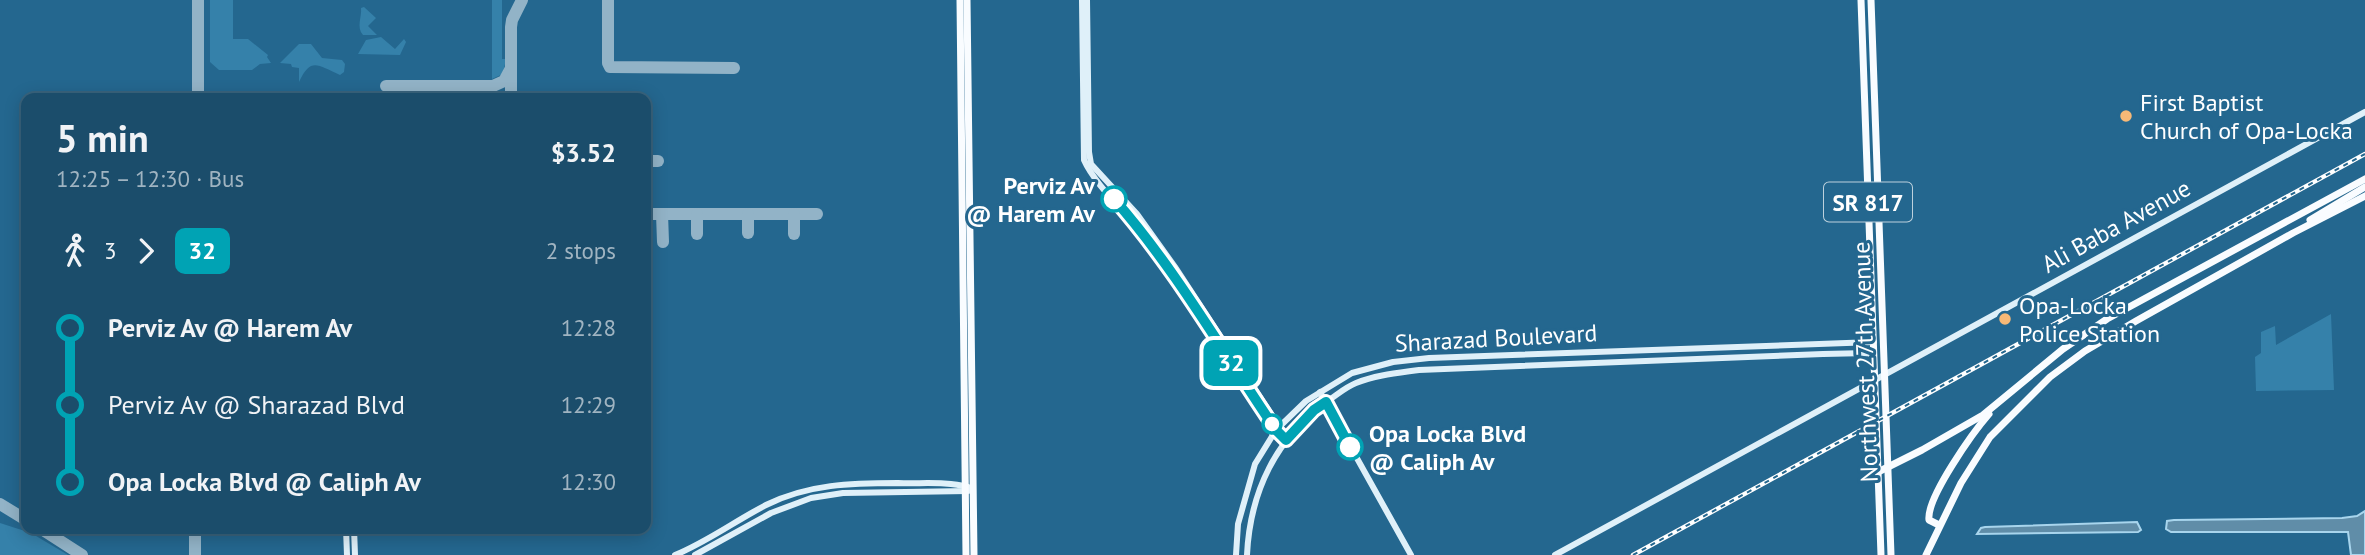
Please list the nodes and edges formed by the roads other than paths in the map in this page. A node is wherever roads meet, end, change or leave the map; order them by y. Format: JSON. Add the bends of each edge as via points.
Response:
{"nodes":[{"id":1,"x":960,"y":0,"type":"edge"},
{"id":2,"x":967,"y":0,"type":"edge"},
{"id":3,"x":1082,"y":0,"type":"edge"},
{"id":4,"x":1087,"y":0,"type":"edge"},
{"id":5,"x":1861,"y":0,"type":"edge"},
{"id":6,"x":1871,"y":0,"type":"edge"},
{"id":7,"x":2365,"y":112,"type":"edge"},
{"id":8,"x":2365,"y":179,"type":"edge"},
{"id":9,"x":2365,"y":187,"type":"edge"},
{"id":10,"x":2365,"y":196,"type":"edge"},
{"id":11,"x":2293,"y":233,"type":"junction"},
{"id":12,"x":1874,"y":342,"type":"junction"},
{"id":13,"x":1671,"y":348,"type":"junction"},
{"id":14,"x":1884,"y":353,"type":"junction"},
{"id":15,"x":1874,"y":356,"type":"junction"},
{"id":16,"x":1671,"y":360,"type":"junction"},
{"id":17,"x":1884,"y":374,"type":"junction"},
{"id":18,"x":1875,"y":379,"type":"junction"},
{"id":19,"x":1320,"y":392,"type":"junction"},
{"id":20,"x":2002,"y":399,"type":"junction"},
{"id":21,"x":1326,"y":402,"type":"junction"},
{"id":22,"x":1278,"y":428,"type":"junction"},
{"id":23,"x":1286,"y":440,"type":"junction"},
{"id":24,"x":1888,"y":466,"type":"junction"},
{"id":25,"x":1878,"y":472,"type":"junction"},
{"id":26,"x":835,"y":485,"type":"junction"},
{"id":27,"x":968,"y":489,"type":"junction"},
{"id":28,"x":824,"y":495,"type":"junction"},
{"id":29,"x":1939,"y":526,"type":"junction"},
{"id":30,"x":346,"y":534,"type":"edge"},
{"id":31,"x":354,"y":534,"type":"edge"},
{"id":32,"x":347,"y":555,"type":"edge"},
{"id":33,"x":355,"y":555,"type":"edge"},
{"id":34,"x":675,"y":555,"type":"edge"},
{"id":35,"x":695,"y":555,"type":"edge"},
{"id":36,"x":966,"y":555,"type":"edge"},
{"id":37,"x":974,"y":555,"type":"edge"},
{"id":38,"x":1236,"y":555,"type":"edge"},
{"id":39,"x":1247,"y":555,"type":"edge"},
{"id":40,"x":1411,"y":555,"type":"edge"},
{"id":41,"x":1555,"y":555,"type":"edge"},
{"id":42,"x":1881,"y":555,"type":"edge"},
{"id":43,"x":1891,"y":555,"type":"edge"},
{"id":44,"x":1926,"y":555,"type":"edge"}],
"edges":[{"from":1,"to":27,"type":"main road"},
{"from":2,"to":27,"type":"main road"},
{"from":3,"to":22,"type":"street","via":[[1084,160],[1170,271]]},
{"from":4,"to":22,"type":"street","via":[[1091,164],[1144,225]]},
{"from":5,"to":12,"type":"main road","name":"Northwest 27th Avenue","number":"SR 817"},
{"from":6,"to":14,"type":"main road","name":"Northwest 27th Avenue","number":"SR 817"},
{"from":7,"to":17,"type":"street","name":"Ali Baba Avenue"},
{"from":8,"to":20,"type":"main road","via":[[2107,319]]},
{"from":9,"to":11,"type":"main road"},
{"from":10,"to":11,"type":"main road"},
{"from":11,"to":29,"type":"main road","via":[[2095,345],[2050,377],[1990,437]]},
{"from":12,"to":13,"type":"street","name":"Sharazad Boulevard"},
{"from":12,"to":14,"type":"main road"},
{"from":12,"to":15,"type":"main road","name":"Northwest 27th Avenue","number":"SR 817"},
{"from":13,"to":16,"type":"street"},
{"from":13,"to":19,"type":"street","name":"Sharazad Boulevard","via":[[1393,362],[1352,373]]},
{"from":14,"to":17,"type":"main road","name":"Northwest 27th Avenue","number":"SR 817"},
{"from":15,"to":16,"type":"street","name":"Sharazad Boulevard"},
{"from":15,"to":18,"type":"main road","name":"Northwest 27th Avenue","number":"SR 817"},
{"from":16,"to":21,"type":"street","name":"Sharazad Boulevard","via":[[1419,370],[1356,383]]},
{"from":17,"to":18,"type":"street","name":"Ali Baba Avenue"},
{"from":17,"to":24,"type":"main road","name":"Northwest 27th Avenue","number":"SR 817"},
{"from":18,"to":25,"type":"main road","name":"Northwest 27th Avenue","number":"SR 817"},
{"from":18,"to":41,"type":"street","name":"Ali Baba Avenue"},
{"from":19,"to":21,"type":"street"},
{"from":19,"to":22,"type":"street","name":"Sharazad Boulevard"},
{"from":20,"to":24,"type":"main road","via":[[1983,415]]},
{"from":20,"to":29,"type":"main road","via":[[1959,453],[1930,507],[1929,520]]},
{"from":21,"to":23,"type":"street","name":"Sharazad Boulevard"},
{"from":21,"to":40,"type":"street"},
{"from":22,"to":23,"type":"street"},
{"from":22,"to":38,"type":"street","name":"Sharazad Boulevard","via":[[1255,464],[1238,524]]},
{"from":23,"to":39,"type":"street","name":"Sharazad Boulevard","via":[[1265,472],[1255,500]]},
{"from":24,"to":25,"type":"main road"},
{"from":24,"to":43,"type":"main road","name":"Northwest 27th Avenue","number":"SR 817"},
{"from":25,"to":42,"type":"main road","name":"Northwest 27th Avenue"},
{"from":26,"to":27,"type":"street","via":[[908,483]]},
{"from":26,"to":28,"type":"street"},
{"from":26,"to":34,"type":"street","via":[[775,501]]},
{"from":27,"to":28,"type":"street"},
{"from":27,"to":36,"type":"main road"},
{"from":27,"to":37,"type":"main road"},
{"from":28,"to":35,"type":"street","via":[[771,513]]},
{"from":29,"to":44,"type":"main road"},
{"from":30,"to":32,"type":"street"},
{"from":31,"to":33,"type":"street"}]}
